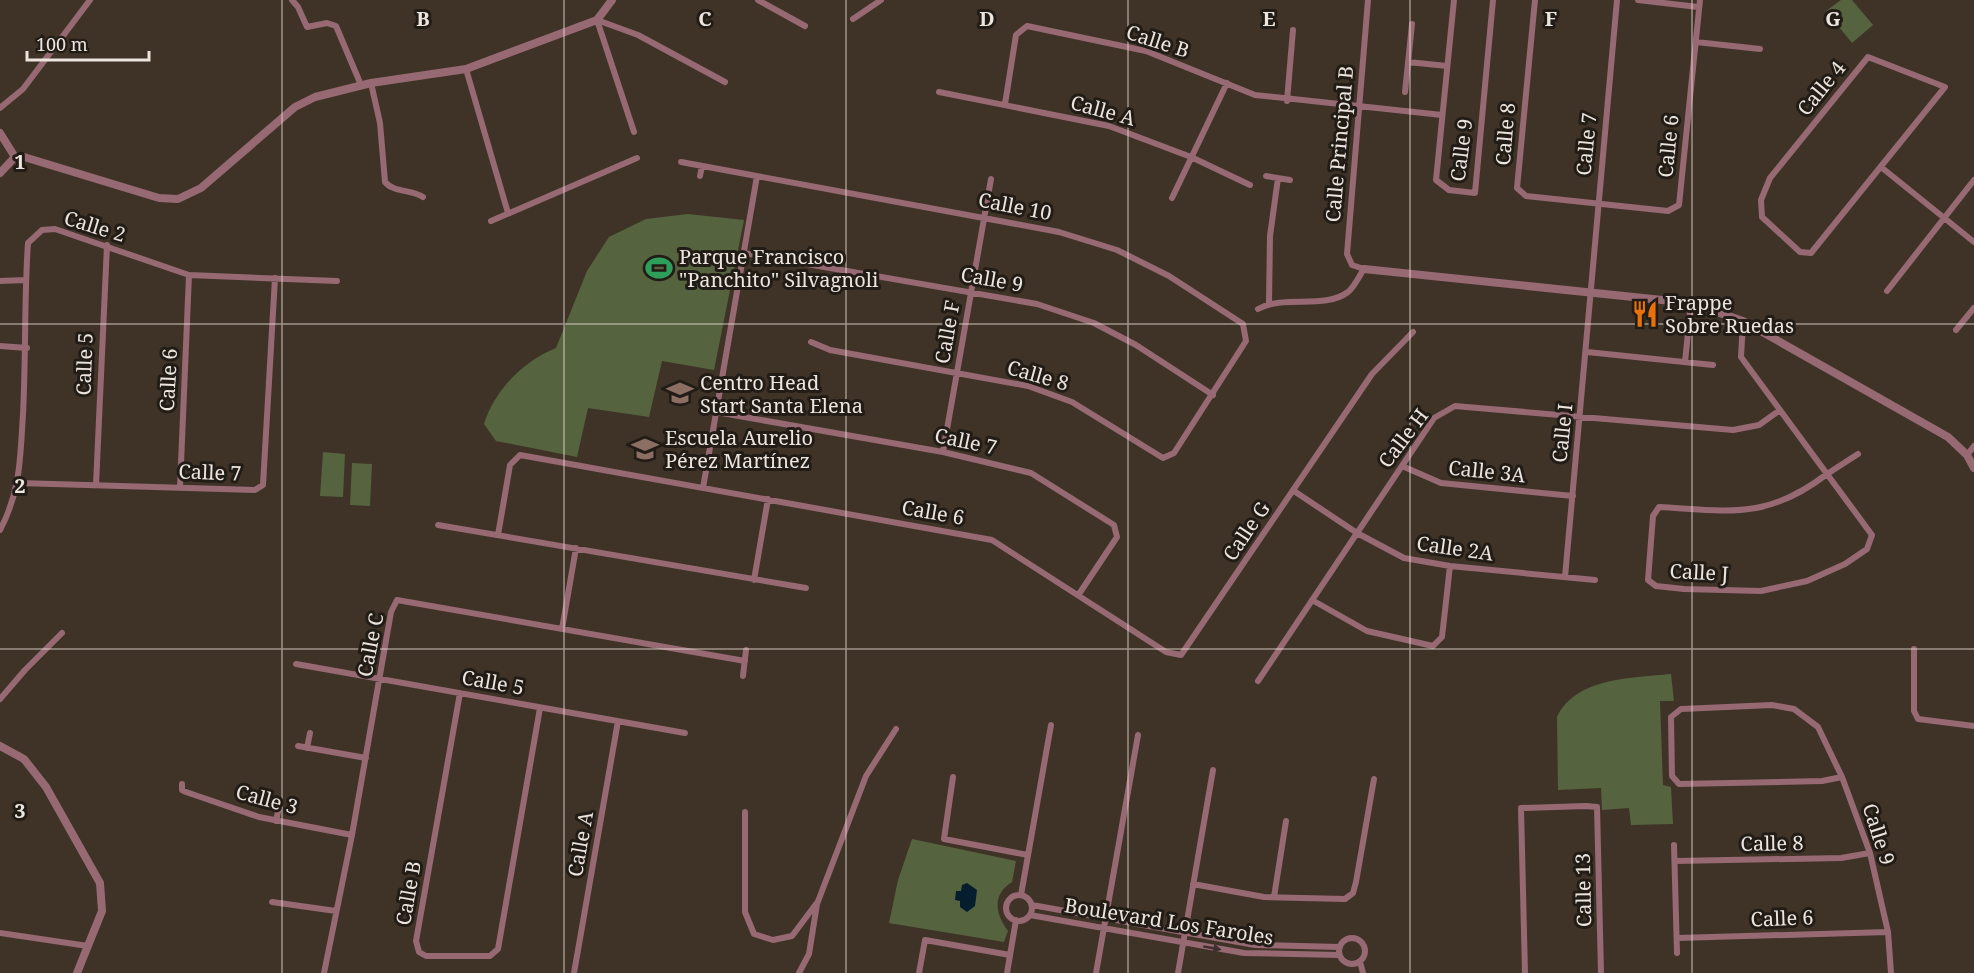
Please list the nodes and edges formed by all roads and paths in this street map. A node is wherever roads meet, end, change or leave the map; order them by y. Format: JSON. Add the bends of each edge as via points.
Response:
{"nodes":[{"id":1,"x":90,"y":0,"type":"edge"},
{"id":2,"x":292,"y":0,"type":"edge"},
{"id":3,"x":612,"y":0,"type":"edge"},
{"id":4,"x":758,"y":0,"type":"edge"},
{"id":5,"x":880,"y":0,"type":"edge"},
{"id":6,"x":1368,"y":0,"type":"edge"},
{"id":7,"x":1454,"y":0,"type":"edge"},
{"id":8,"x":1493,"y":0,"type":"edge"},
{"id":9,"x":1535,"y":0,"type":"edge"},
{"id":10,"x":1617,"y":0,"type":"edge"},
{"id":11,"x":1638,"y":0,"type":"edge"},
{"id":12,"x":1699,"y":4,"type":"edge"},
{"id":13,"x":853,"y":19,"type":"dead end"},
{"id":14,"x":597,"y":20,"type":"junction"},
{"id":15,"x":1412,"y":24,"type":"dead end"},
{"id":16,"x":805,"y":26,"type":"dead end"},
{"id":17,"x":1293,"y":30,"type":"dead end"},
{"id":18,"x":1696,"y":42,"type":"junction"},
{"id":19,"x":1760,"y":49,"type":"dead end"},
{"id":20,"x":1408,"y":62,"type":"junction"},
{"id":21,"x":1447,"y":66,"type":"junction"},
{"id":22,"x":466,"y":69,"type":"junction"},
{"id":23,"x":725,"y":82,"type":"dead end"},
{"id":24,"x":371,"y":83,"type":"junction"},
{"id":25,"x":1227,"y":83,"type":"junction"},
{"id":26,"x":361,"y":85,"type":"junction"},
{"id":27,"x":939,"y":92,"type":"dead end"},
{"id":28,"x":1405,"y":92,"type":"dead end"},
{"id":29,"x":1287,"y":101,"type":"junction"},
{"id":30,"x":1005,"y":104,"type":"junction"},
{"id":31,"x":0,"y":108,"type":"edge"},
{"id":32,"x":1359,"y":108,"type":"junction"},
{"id":33,"x":1442,"y":115,"type":"junction"},
{"id":34,"x":634,"y":132,"type":"dead end"},
{"id":35,"x":0,"y":133,"type":"edge"},
{"id":36,"x":15,"y":157,"type":"junction"},
{"id":37,"x":1191,"y":157,"type":"junction"},
{"id":38,"x":637,"y":158,"type":"dead end"},
{"id":39,"x":681,"y":162,"type":"dead end"},
{"id":40,"x":702,"y":166,"type":"junction"},
{"id":41,"x":1881,"y":167,"type":"junction"},
{"id":42,"x":0,"y":173,"type":"edge"},
{"id":43,"x":700,"y":176,"type":"dead end"},
{"id":44,"x":758,"y":176,"type":"junction"},
{"id":45,"x":1266,"y":176,"type":"dead end"},
{"id":46,"x":991,"y":178,"type":"dead end"},
{"id":47,"x":1278,"y":178,"type":"junction"},
{"id":48,"x":1290,"y":180,"type":"dead end"},
{"id":49,"x":1974,"y":180,"type":"edge"},
{"id":50,"x":1250,"y":185,"type":"dead end"},
{"id":51,"x":423,"y":197,"type":"dead end"},
{"id":52,"x":1172,"y":198,"type":"dead end"},
{"id":53,"x":1597,"y":204,"type":"junction"},
{"id":54,"x":508,"y":213,"type":"junction"},
{"id":55,"x":984,"y":217,"type":"junction"},
{"id":56,"x":1944,"y":218,"type":"junction"},
{"id":57,"x":491,"y":221,"type":"dead end"},
{"id":58,"x":1974,"y":242,"type":"edge"},
{"id":59,"x":107,"y":245,"type":"junction"},
{"id":60,"x":744,"y":253,"type":"junction"},
{"id":61,"x":1364,"y":269,"type":"junction"},
{"id":62,"x":189,"y":275,"type":"junction"},
{"id":63,"x":274,"y":278,"type":"junction"},
{"id":64,"x":0,"y":280,"type":"edge"},
{"id":65,"x":26,"y":280,"type":"junction"},
{"id":66,"x":337,"y":281,"type":"dead end"},
{"id":67,"x":1590,"y":291,"type":"junction"},
{"id":68,"x":1887,"y":291,"type":"dead end"},
{"id":69,"x":971,"y":292,"type":"junction"},
{"id":70,"x":1269,"y":303,"type":"junction"},
{"id":71,"x":1691,"y":303,"type":"junction"},
{"id":72,"x":1974,"y":308,"type":"edge"},
{"id":73,"x":1258,"y":309,"type":"dead end"},
{"id":74,"x":1743,"y":321,"type":"junction"},
{"id":75,"x":1956,"y":330,"type":"dead end"},
{"id":76,"x":1413,"y":332,"type":"dead end"},
{"id":77,"x":811,"y":342,"type":"dead end"},
{"id":78,"x":0,"y":346,"type":"edge"},
{"id":79,"x":27,"y":348,"type":"junction"},
{"id":80,"x":1587,"y":352,"type":"junction"},
{"id":81,"x":1685,"y":362,"type":"junction"},
{"id":82,"x":1713,"y":365,"type":"dead end"},
{"id":83,"x":957,"y":372,"type":"junction"},
{"id":84,"x":1213,"y":395,"type":"junction"},
{"id":85,"x":1780,"y":410,"type":"junction"},
{"id":86,"x":717,"y":412,"type":"junction"},
{"id":87,"x":1580,"y":415,"type":"junction"},
{"id":88,"x":1974,"y":446,"type":"edge"},
{"id":89,"x":943,"y":452,"type":"junction"},
{"id":90,"x":1858,"y":454,"type":"dead end"},
{"id":91,"x":1967,"y":455,"type":"junction"},
{"id":92,"x":1402,"y":466,"type":"junction"},
{"id":93,"x":1974,"y":468,"type":"edge"},
{"id":94,"x":1827,"y":474,"type":"junction"},
{"id":95,"x":19,"y":483,"type":"junction"},
{"id":96,"x":96,"y":485,"type":"junction"},
{"id":97,"x":180,"y":487,"type":"junction"},
{"id":98,"x":703,"y":488,"type":"junction"},
{"id":99,"x":1294,"y":491,"type":"junction"},
{"id":100,"x":1573,"y":496,"type":"junction"},
{"id":101,"x":768,"y":500,"type":"junction"},
{"id":102,"x":438,"y":525,"type":"dead end"},
{"id":103,"x":0,"y":530,"type":"edge"},
{"id":104,"x":1357,"y":533,"type":"junction"},
{"id":105,"x":498,"y":535,"type":"junction"},
{"id":106,"x":576,"y":548,"type":"junction"},
{"id":107,"x":1450,"y":566,"type":"junction"},
{"id":108,"x":1564,"y":577,"type":"junction"},
{"id":109,"x":754,"y":580,"type":"junction"},
{"id":110,"x":1595,"y":580,"type":"dead end"},
{"id":111,"x":806,"y":588,"type":"dead end"},
{"id":112,"x":1079,"y":594,"type":"junction"},
{"id":113,"x":1312,"y":600,"type":"junction"},
{"id":114,"x":562,"y":629,"type":"junction"},
{"id":115,"x":62,"y":633,"type":"dead end"},
{"id":116,"x":1914,"y":649,"type":"dead end"},
{"id":117,"x":746,"y":650,"type":"dead end"},
{"id":118,"x":745,"y":661,"type":"junction"},
{"id":119,"x":296,"y":664,"type":"dead end"},
{"id":120,"x":743,"y":676,"type":"dead end"},
{"id":121,"x":380,"y":679,"type":"junction"},
{"id":122,"x":1258,"y":681,"type":"dead end"},
{"id":123,"x":460,"y":693,"type":"junction"},
{"id":124,"x":0,"y":699,"type":"edge"},
{"id":125,"x":540,"y":708,"type":"junction"},
{"id":126,"x":618,"y":721,"type":"junction"},
{"id":127,"x":1051,"y":724,"type":"dead end"},
{"id":128,"x":1974,"y":726,"type":"edge"},
{"id":129,"x":896,"y":729,"type":"dead end"},
{"id":130,"x":310,"y":733,"type":"dead end"},
{"id":131,"x":685,"y":733,"type":"dead end"},
{"id":132,"x":1138,"y":735,"type":"dead end"},
{"id":133,"x":0,"y":746,"type":"edge"},
{"id":134,"x":298,"y":746,"type":"dead end"},
{"id":135,"x":307,"y":748,"type":"junction"},
{"id":136,"x":366,"y":758,"type":"junction"},
{"id":137,"x":1214,"y":770,"type":"dead end"},
{"id":138,"x":953,"y":777,"type":"dead end"},
{"id":139,"x":1842,"y":777,"type":"junction"},
{"id":140,"x":1374,"y":779,"type":"dead end"},
{"id":141,"x":182,"y":784,"type":"dead end"},
{"id":142,"x":279,"y":807,"type":"dead end"},
{"id":143,"x":745,"y":812,"type":"dead end"},
{"id":144,"x":276,"y":821,"type":"junction"},
{"id":145,"x":1286,"y":821,"type":"dead end"},
{"id":146,"x":352,"y":836,"type":"junction"},
{"id":147,"x":1674,"y":845,"type":"dead end"},
{"id":148,"x":1870,"y":853,"type":"junction"},
{"id":149,"x":1028,"y":855,"type":"junction"},
{"id":150,"x":1675,"y":861,"type":"junction"},
{"id":151,"x":1193,"y":884,"type":"junction"},
{"id":152,"x":1021,"y":895,"type":"junction"},
{"id":153,"x":1274,"y":897,"type":"junction"},
{"id":154,"x":272,"y":902,"type":"dead end"},
{"id":155,"x":817,"y":904,"type":"junction"},
{"id":156,"x":1032,"y":905,"type":"junction"},
{"id":157,"x":336,"y":910,"type":"junction"},
{"id":158,"x":1030,"y":915,"type":"junction"},
{"id":159,"x":1106,"y":918,"type":"junction"},
{"id":160,"x":1016,"y":920,"type":"junction"},
{"id":161,"x":1104,"y":928,"type":"junction"},
{"id":162,"x":1184,"y":932,"type":"junction"},
{"id":163,"x":1888,"y":932,"type":"junction"},
{"id":164,"x":0,"y":933,"type":"edge"},
{"id":165,"x":1677,"y":938,"type":"junction"},
{"id":166,"x":1183,"y":943,"type":"junction"},
{"id":167,"x":88,"y":946,"type":"junction"},
{"id":168,"x":1340,"y":946,"type":"junction"},
{"id":169,"x":1677,"y":953,"type":"dead end"},
{"id":170,"x":1010,"y":955,"type":"junction"},
{"id":171,"x":1339,"y":956,"type":"junction"},
{"id":172,"x":1360,"y":962,"type":"junction"},
{"id":173,"x":1349,"y":964,"type":"junction"},
{"id":174,"x":77,"y":973,"type":"edge"},
{"id":175,"x":324,"y":973,"type":"edge"},
{"id":176,"x":574,"y":973,"type":"edge"},
{"id":177,"x":799,"y":973,"type":"edge"},
{"id":178,"x":919,"y":973,"type":"edge"},
{"id":179,"x":1007,"y":973,"type":"edge"},
{"id":180,"x":1096,"y":973,"type":"edge"},
{"id":181,"x":1178,"y":973,"type":"edge"},
{"id":182,"x":1351,"y":973,"type":"edge"},
{"id":183,"x":1363,"y":973,"type":"edge"},
{"id":184,"x":1525,"y":973,"type":"edge"},
{"id":185,"x":1601,"y":973,"type":"edge"},
{"id":186,"x":1891,"y":973,"type":"edge"}],
"edges":[{"from":1,"to":31,"type":"street","via":[[23,89]]},
{"from":2,"to":26,"type":"street","via":[[307,27],[327,23],[336,26]]},
{"from":3,"to":14,"type":"street"},
{"from":4,"to":16,"type":"street"},
{"from":5,"to":13,"type":"street"},
{"from":6,"to":32,"type":"street","name":"Calle Principal B"},
{"from":7,"to":21,"type":"street","name":"Calle 9"},
{"from":8,"to":33,"type":"street","name":"Calle 9","via":[[1474,192],[1449,190],[1436,180]]},
{"from":9,"to":53,"type":"street","name":"Calle 8","via":[[1517,188],[1526,196]]},
{"from":10,"to":53,"type":"street","name":"Calle 7"},
{"from":11,"to":12,"type":"street","name":"Calle 6"},
{"from":12,"to":18,"type":"street","name":"Calle 6"},
{"from":14,"to":22,"type":"street"},
{"from":14,"to":23,"type":"street","via":[[638,35]]},
{"from":14,"to":34,"type":"street"},
{"from":15,"to":20,"type":"street"},
{"from":17,"to":29,"type":"street"},
{"from":18,"to":19,"type":"street"},
{"from":18,"to":53,"type":"street","name":"Calle 6","via":[[1679,205],[1668,211]]},
{"from":20,"to":21,"type":"street"},
{"from":20,"to":28,"type":"street"},
{"from":21,"to":33,"type":"street","name":"Calle 9"},
{"from":22,"to":24,"type":"street"},
{"from":22,"to":54,"type":"street"},
{"from":24,"to":26,"type":"street"},
{"from":24,"to":51,"type":"street","via":[[380,123],[385,182],[389,188],[416,192]]},
{"from":25,"to":29,"type":"street","name":"Calle B","via":[[1255,96]]},
{"from":25,"to":30,"type":"street","name":"Calle B","via":[[1146,51],[1027,26],[1016,35]]},
{"from":25,"to":37,"type":"street"},
{"from":26,"to":36,"type":"street","via":[[315,97],[295,107],[201,189],[178,199],[159,198],[30,157]]},
{"from":27,"to":30,"type":"street","name":"Calle A"},
{"from":29,"to":32,"type":"street","name":"Calle B"},
{"from":30,"to":37,"type":"street","name":"Calle A","via":[[1109,126]]},
{"from":32,"to":33,"type":"street"},
{"from":32,"to":61,"type":"street","name":"Calle Principal B","via":[[1347,254],[1352,265]]},
{"from":35,"to":36,"type":"street"},
{"from":36,"to":42,"type":"street"},
{"from":37,"to":50,"type":"street","name":"Calle A"},
{"from":37,"to":52,"type":"street"},
{"from":38,"to":54,"type":"street"},
{"from":39,"to":40,"type":"street","name":"Calle 10"},
{"from":40,"to":43,"type":"street"},
{"from":40,"to":44,"type":"street","name":"Calle 10"},
{"from":41,"to":41,"type":"street","name":"Calle 4","via":[[1945,87],[1868,57],[1770,178],[1761,200],[1762,217],[1800,252],[1811,253]]},
{"from":41,"to":56,"type":"street"},
{"from":44,"to":55,"type":"street","name":"Calle 10"},
{"from":44,"to":60,"type":"street"},
{"from":45,"to":47,"type":"street"},
{"from":46,"to":55,"type":"street","name":"Calle F"},
{"from":47,"to":48,"type":"street"},
{"from":47,"to":70,"type":"street","via":[[1270,236]]},
{"from":49,"to":56,"type":"street"},
{"from":53,"to":67,"type":"street","name":"Calle 7"},
{"from":54,"to":57,"type":"street"},
{"from":55,"to":69,"type":"street","name":"Calle F"},
{"from":55,"to":84,"type":"street","name":"Calle 10","via":[[1059,232],[1117,250],[1169,276],[1243,324],[1246,341]]},
{"from":56,"to":58,"type":"street"},
{"from":56,"to":68,"type":"street"},
{"from":59,"to":62,"type":"street","name":"Calle 2"},
{"from":59,"to":65,"type":"street","name":"Calle 2","via":[[54,229],[42,230],[28,243]]},
{"from":59,"to":96,"type":"street","name":"Calle 5"},
{"from":60,"to":69,"type":"street","name":"Calle 9"},
{"from":60,"to":86,"type":"street"},
{"from":61,"to":67,"type":"street"},
{"from":61,"to":70,"type":"street","via":[[1350,290],[1337,298]]},
{"from":62,"to":63,"type":"street","name":"Calle 2"},
{"from":62,"to":97,"type":"street","name":"Calle 6"},
{"from":63,"to":66,"type":"street","name":"Calle 2"},
{"from":63,"to":97,"type":"street","name":"Calle 7","via":[[263,485],[255,490]]},
{"from":64,"to":65,"type":"street"},
{"from":65,"to":79,"type":"street","name":"Calle 2"},
{"from":67,"to":71,"type":"street"},
{"from":67,"to":80,"type":"street","name":"Calle I"},
{"from":69,"to":83,"type":"street","name":"Calle F"},
{"from":69,"to":84,"type":"street","name":"Calle 9","via":[[1036,304],[1094,323]]},
{"from":70,"to":73,"type":"street"},
{"from":71,"to":74,"type":"street"},
{"from":71,"to":81,"type":"street"},
{"from":72,"to":75,"type":"street"},
{"from":74,"to":85,"type":"street","name":"Calle J","via":[[1741,357]]},
{"from":74,"to":91,"type":"street","via":[[1948,437]]},
{"from":76,"to":99,"type":"street","name":"Calle G","via":[[1372,374]]},
{"from":77,"to":83,"type":"street","name":"Calle 8","via":[[830,350]]},
{"from":78,"to":79,"type":"street"},
{"from":79,"to":95,"type":"street","name":"Calle 2"},
{"from":80,"to":81,"type":"street"},
{"from":80,"to":87,"type":"street","name":"Calle I"},
{"from":81,"to":82,"type":"street"},
{"from":83,"to":84,"type":"street","name":"Calle 8","via":[[1028,386],[1072,402],[1163,458],[1174,453]]},
{"from":83,"to":89,"type":"street","name":"Calle F"},
{"from":85,"to":87,"type":"street","name":"Calle H","via":[[1759,425],[1733,430]]},
{"from":85,"to":94,"type":"street","name":"Calle J"},
{"from":86,"to":89,"type":"street","name":"Calle 7"},
{"from":86,"to":98,"type":"street"},
{"from":87,"to":92,"type":"street","name":"Calle H","via":[[1455,406],[1434,418]]},
{"from":87,"to":100,"type":"street","name":"Calle I"},
{"from":88,"to":91,"type":"street"},
{"from":89,"to":112,"type":"street","name":"Calle 7","via":[[1031,472],[1114,525],[1117,537]]},
{"from":90,"to":94,"type":"street","name":"Calle J"},
{"from":91,"to":93,"type":"street"},
{"from":92,"to":100,"type":"street","name":"Calle 3A","via":[[1441,483]]},
{"from":92,"to":104,"type":"street","name":"Calle H"},
{"from":94,"to":94,"type":"street","name":"Calle J","via":[[1872,535],[1867,549],[1845,564],[1807,581],[1761,591],[1684,589],[1656,586],[1648,580],[1653,516],[1659,507],[1730,512],[1764,508],[1802,493]]},
{"from":95,"to":96,"type":"street","name":"Calle 7"},
{"from":95,"to":103,"type":"street","name":"Calle 2","via":[[13,506]]},
{"from":96,"to":97,"type":"street","name":"Calle 7"},
{"from":98,"to":101,"type":"street","name":"Calle 6"},
{"from":98,"to":105,"type":"street","name":"Calle 6","via":[[520,455],[510,465]]},
{"from":99,"to":104,"type":"street","name":"Calle 2A"},
{"from":99,"to":112,"type":"street","name":"Calle G","via":[[1181,655],[1166,652]]},
{"from":100,"to":108,"type":"street","name":"Calle I"},
{"from":101,"to":109,"type":"street"},
{"from":101,"to":112,"type":"street","name":"Calle 6","via":[[992,540]]},
{"from":102,"to":105,"type":"street"},
{"from":104,"to":107,"type":"street","name":"Calle 2A","via":[[1404,558]]},
{"from":104,"to":113,"type":"street","name":"Calle H"},
{"from":105,"to":106,"type":"street"},
{"from":106,"to":109,"type":"street"},
{"from":106,"to":114,"type":"street"},
{"from":107,"to":108,"type":"street","name":"Calle 2A"},
{"from":107,"to":113,"type":"street","via":[[1442,637],[1433,646],[1367,631]]},
{"from":108,"to":110,"type":"street","name":"Calle 2A"},
{"from":109,"to":111,"type":"street"},
{"from":113,"to":122,"type":"street","name":"Calle H"},
{"from":114,"to":118,"type":"street","name":"Calle C"},
{"from":114,"to":121,"type":"street","name":"Calle C","via":[[398,600],[391,612]]},
{"from":115,"to":124,"type":"street"},
{"from":116,"to":128,"type":"street","via":[[1914,711],[1918,719]]},
{"from":117,"to":118,"type":"street"},
{"from":118,"to":120,"type":"street"},
{"from":119,"to":121,"type":"street","name":"Calle 5"},
{"from":121,"to":123,"type":"street","name":"Calle 5"},
{"from":121,"to":136,"type":"street","name":"Calle C"},
{"from":123,"to":125,"type":"street","name":"Calle 5"},
{"from":123,"to":125,"type":"street","name":"Calle B","via":[[417,941],[419,952],[426,956],[490,956],[498,949]]},
{"from":125,"to":126,"type":"street","name":"Calle 5"},
{"from":126,"to":131,"type":"street","name":"Calle 5"},
{"from":126,"to":176,"type":"street","name":"Calle A"},
{"from":127,"to":149,"type":"street"},
{"from":129,"to":155,"type":"street","via":[[866,776]]},
{"from":130,"to":135,"type":"street"},
{"from":132,"to":159,"type":"street"},
{"from":133,"to":167,"type":"street","via":[[24,759],[46,787],[100,883],[102,911]]},
{"from":134,"to":135,"type":"street"},
{"from":135,"to":136,"type":"street"},
{"from":136,"to":146,"type":"street","name":"Calle C"},
{"from":137,"to":151,"type":"street"},
{"from":138,"to":149,"type":"street","via":[[944,839]]},
{"from":139,"to":139,"type":"street","name":"Calle 9","via":[[1818,727],[1794,709],[1772,705],[1693,708],[1681,709],[1671,717],[1672,776],[1679,784],[1822,781]]},
{"from":139,"to":148,"type":"street","name":"Calle 9"},
{"from":140,"to":153,"type":"street","via":[[1353,893],[1345,899]]},
{"from":141,"to":144,"type":"street","name":"Calle 3","via":[[186,792]]},
{"from":142,"to":144,"type":"street"},
{"from":143,"to":155,"type":"street","via":[[745,912],[754,934],[773,940],[792,936]]},
{"from":144,"to":146,"type":"street","name":"Calle 3"},
{"from":145,"to":153,"type":"street"},
{"from":146,"to":157,"type":"street","name":"Calle C"},
{"from":147,"to":150,"type":"street"},
{"from":148,"to":150,"type":"street","name":"Calle 8","via":[[1841,858]]},
{"from":148,"to":163,"type":"street","name":"Calle 9"},
{"from":149,"to":152,"type":"street"},
{"from":150,"to":165,"type":"street"},
{"from":151,"to":153,"type":"street"},
{"from":151,"to":162,"type":"street"},
{"from":152,"to":156,"type":"street"},
{"from":152,"to":160,"type":"street","via":[[1010,898],[1006,906],[1007,914]]},
{"from":154,"to":157,"type":"street"},
{"from":155,"to":177,"type":"street","via":[[808,954]]},
{"from":156,"to":158,"type":"street"},
{"from":156,"to":159,"type":"street","name":"Boulevard Los Faroles"},
{"from":157,"to":175,"type":"street","name":"Calle C"},
{"from":158,"to":160,"type":"street"},
{"from":158,"to":161,"type":"street","name":"Boulevard Los Faroles"},
{"from":159,"to":161,"type":"street"},
{"from":159,"to":162,"type":"street","name":"Boulevard Los Faroles"},
{"from":160,"to":170,"type":"street"},
{"from":161,"to":166,"type":"street","name":"Boulevard Los Faroles"},
{"from":161,"to":180,"type":"street"},
{"from":162,"to":166,"type":"street"},
{"from":162,"to":168,"type":"street","name":"Boulevard Los Faroles","via":[[1255,945]]},
{"from":163,"to":165,"type":"street","name":"Calle 6"},
{"from":163,"to":186,"type":"street","name":"Calle 9"},
{"from":164,"to":167,"type":"street"},
{"from":165,"to":169,"type":"street"},
{"from":166,"to":171,"type":"street","name":"Boulevard Los Faroles","one_way":true,"via":[[1264,955]]},
{"from":166,"to":181,"type":"street"},
{"from":167,"to":174,"type":"street"},
{"from":168,"to":171,"type":"street"},
{"from":168,"to":172,"type":"street","name":"Boulevard Los Faroles","via":[[1350,938],[1362,942],[1365,955]]},
{"from":170,"to":178,"type":"street","via":[[925,940]]},
{"from":170,"to":179,"type":"street"},
{"from":171,"to":173,"type":"street"},
{"from":172,"to":173,"type":"street"},
{"from":172,"to":183,"type":"street"},
{"from":173,"to":182,"type":"street"},
{"from":184,"to":185,"type":"street","name":"Calle 13","via":[[1521,808],[1597,807]]}]}
